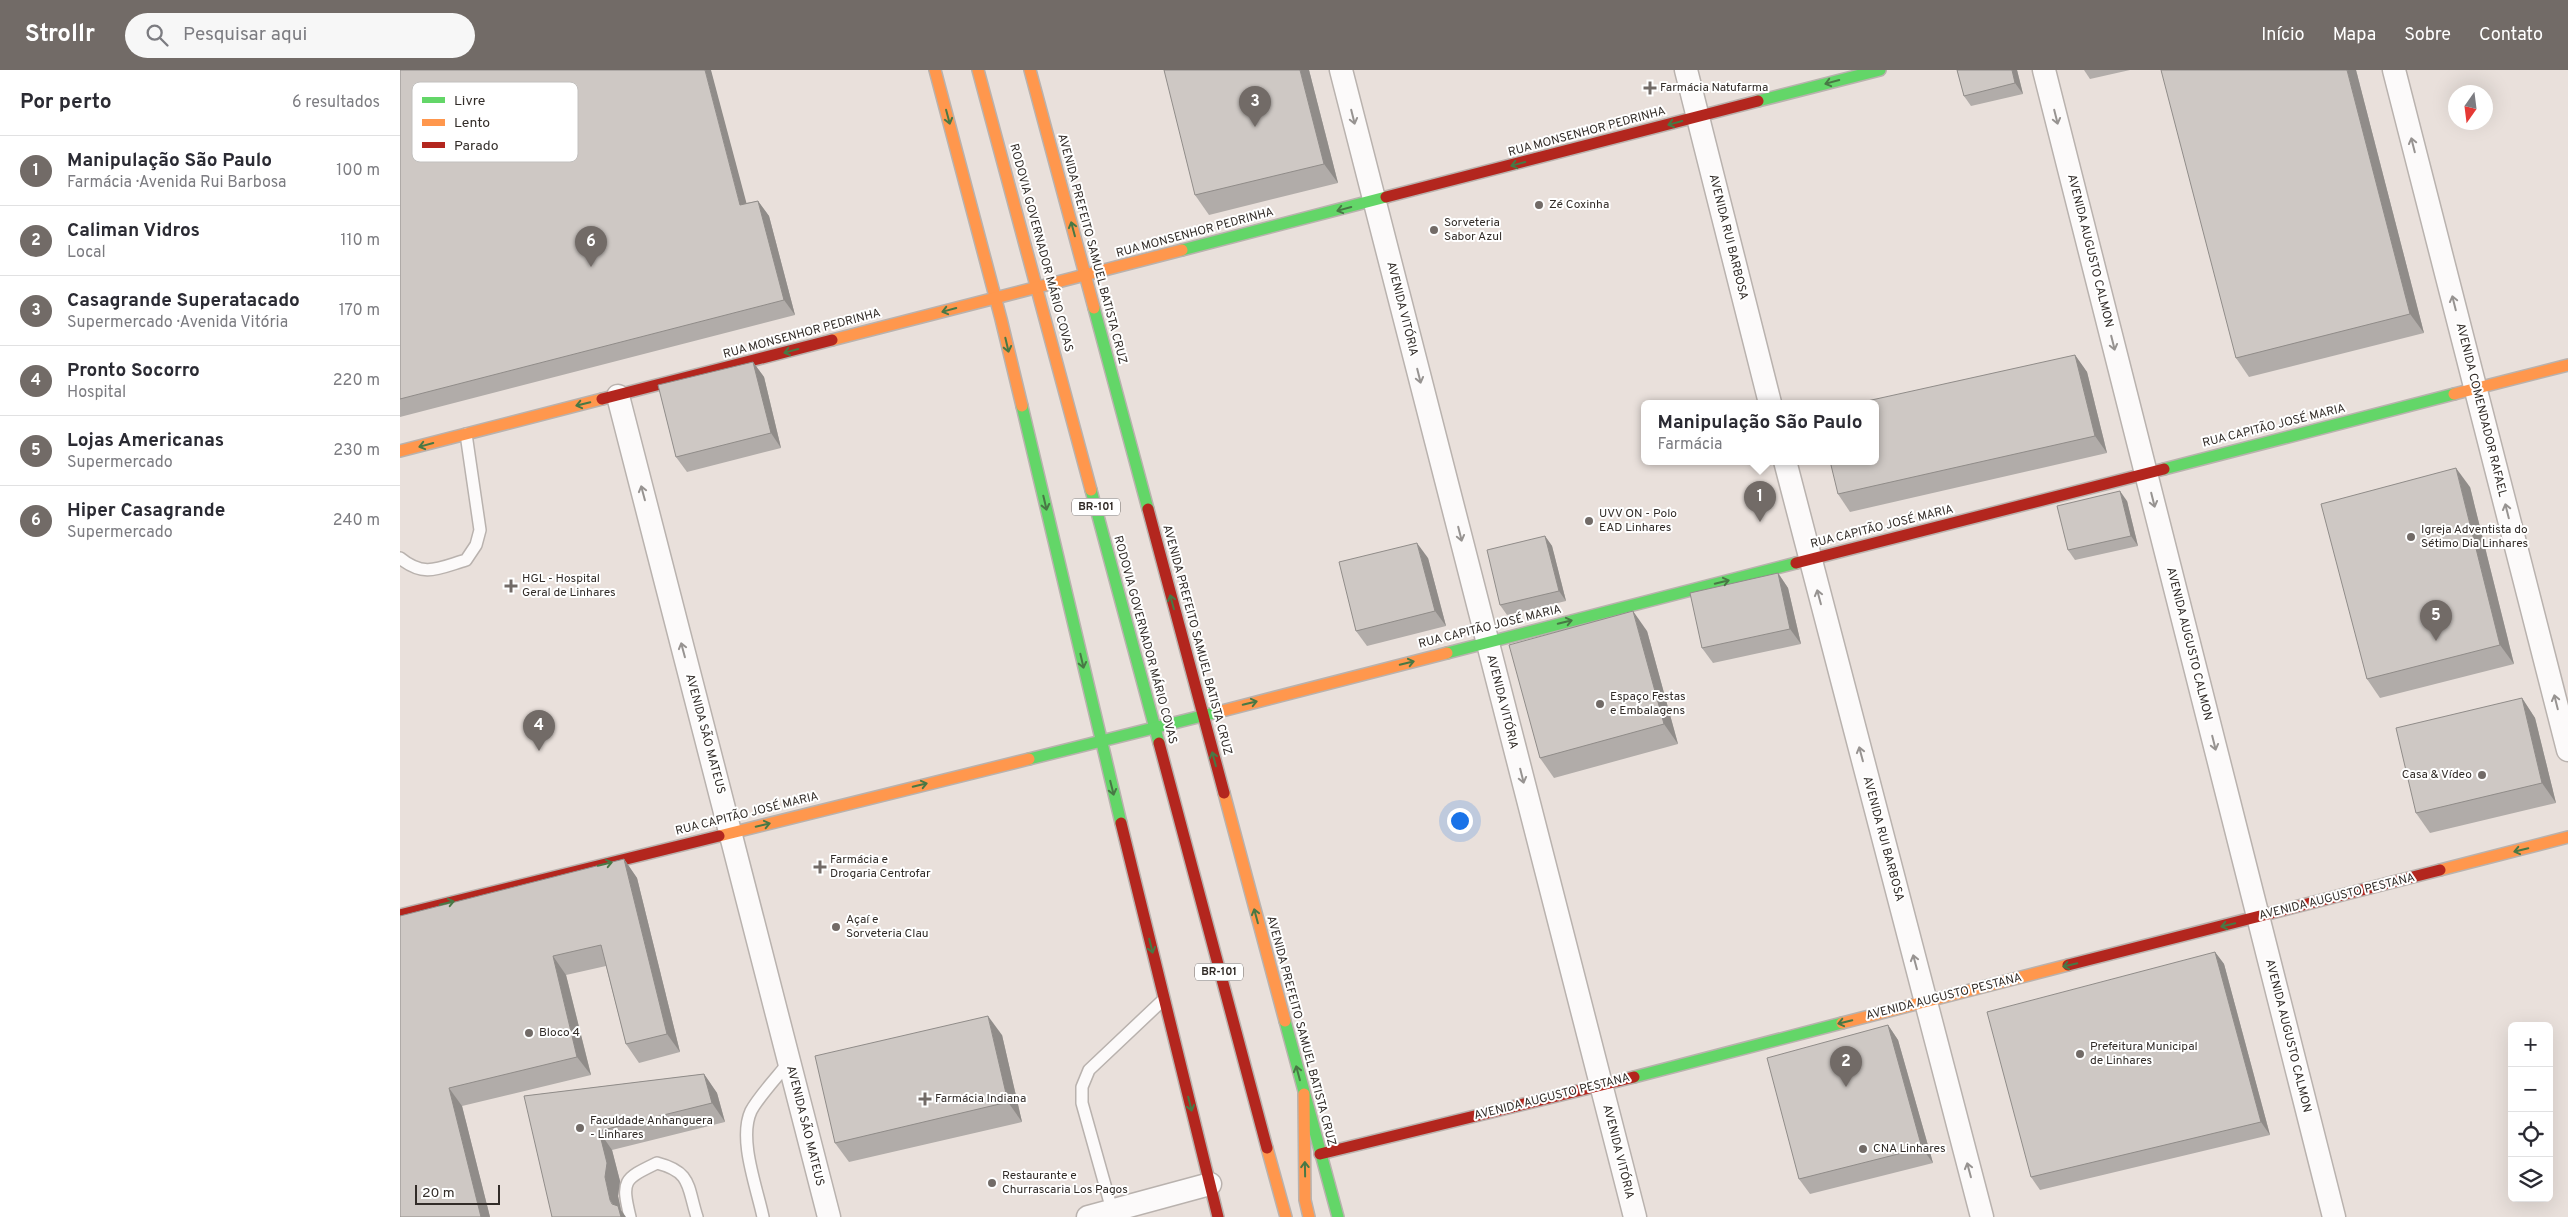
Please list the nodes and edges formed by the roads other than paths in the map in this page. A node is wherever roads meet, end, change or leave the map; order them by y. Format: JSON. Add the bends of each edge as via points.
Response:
{"nodes":[{"id":1,"x":935,"y":70,"type":"edge"},
{"id":2,"x":978,"y":70,"type":"edge"},
{"id":3,"x":1030,"y":70,"type":"edge"},
{"id":4,"x":1341,"y":70,"type":"edge"},
{"id":5,"x":1686,"y":70,"type":"edge"},
{"id":6,"x":1880,"y":70,"type":"edge"},
{"id":7,"x":2044,"y":70,"type":"edge"},
{"id":8,"x":2394,"y":70,"type":"edge"},
{"id":9,"x":1698,"y":117,"type":"junction"},
{"id":10,"x":1375,"y":201,"type":"junction"},
{"id":11,"x":1085,"y":276,"type":"junction"},
{"id":12,"x":1038,"y":287,"type":"junction"},
{"id":13,"x":996,"y":298,"type":"junction"},
{"id":14,"x":2568,"y":365,"type":"edge"},
{"id":15,"x":2476,"y":388,"type":"junction"},
{"id":16,"x":618,"y":396,"type":"junction"},
{"id":17,"x":1769,"y":400,"type":"edge"},
{"id":18,"x":466,"y":434,"type":"junction"},
{"id":19,"x":400,"y":451,"type":"edge"},
{"id":20,"x":1786,"y":465,"type":"edge"},
{"id":21,"x":2146,"y":473,"type":"junction"},
{"id":22,"x":400,"y":558,"type":"edge"},
{"id":23,"x":1810,"y":560,"type":"junction"},
{"id":24,"x":1487,"y":642,"type":"junction"},
{"id":25,"x":1203,"y":716,"type":"junction"},
{"id":26,"x":1153,"y":728,"type":"junction"},
{"id":27,"x":1100,"y":741,"type":"junction"},
{"id":28,"x":2568,"y":750,"type":"edge"},
{"id":29,"x":730,"y":833,"type":"junction"},
{"id":30,"x":2568,"y":837,"type":"edge"},
{"id":31,"x":400,"y":915,"type":"edge"},
{"id":32,"x":2258,"y":917,"type":"junction"},
{"id":33,"x":1164,"y":999,"type":"junction"},
{"id":34,"x":1925,"y":1002,"type":"junction"},
{"id":35,"x":789,"y":1062,"type":"junction"},
{"id":36,"x":1600,"y":1085,"type":"junction"},
{"id":37,"x":1304,"y":1094,"type":"junction"},
{"id":38,"x":1320,"y":1154,"type":"junction"},
{"id":39,"x":1210,"y":1184,"type":"junction"},
{"id":40,"x":1112,"y":1210,"type":"junction"},
{"id":41,"x":630,"y":1217,"type":"edge"},
{"id":42,"x":696,"y":1217,"type":"edge"},
{"id":43,"x":764,"y":1217,"type":"edge"},
{"id":44,"x":829,"y":1217,"type":"edge"},
{"id":45,"x":1088,"y":1217,"type":"edge"},
{"id":46,"x":1218,"y":1217,"type":"edge"},
{"id":47,"x":1286,"y":1217,"type":"edge"},
{"id":48,"x":1309,"y":1217,"type":"edge"},
{"id":49,"x":1338,"y":1217,"type":"edge"},
{"id":50,"x":1635,"y":1217,"type":"edge"},
{"id":51,"x":1982,"y":1217,"type":"edge"},
{"id":52,"x":2334,"y":1217,"type":"edge"}],
"edges":[{"from":1,"to":13,"type":"main road","one_way":true},
{"from":2,"to":12,"type":"main road","name":"RODOVIA GOVERNADOR MÁRIO COVAS","number":"BR-101"},
{"from":11,"to":3,"type":"main road","name":"AVENIDA PREFEITO SAMUEL BATISTA CRUZ","one_way":true},
{"from":4,"to":10,"type":"street","name":"AVENIDA VITÓRIA","one_way":true},
{"from":5,"to":9,"type":"street","name":"AVENIDA RUI BARBOSA"},
{"from":6,"to":9,"type":"main road","name":"RUA MONSENHOR PEDRINHA","one_way":true},
{"from":7,"to":21,"type":"street","name":"AVENIDA AUGUSTO CALMON","one_way":true},
{"from":15,"to":8,"type":"street","name":"AVENIDA COMENDADOR RAFAEL","one_way":true},
{"from":9,"to":10,"type":"main road","name":"RUA MONSENHOR PEDRINHA","one_way":true},
{"from":9,"to":17,"type":"street","name":"AVENIDA RUI BARBOSA"},
{"from":10,"to":11,"type":"main road","name":"RUA MONSENHOR PEDRINHA","one_way":true},
{"from":10,"to":24,"type":"street","name":"AVENIDA VITÓRIA","one_way":true},
{"from":11,"to":12,"type":"main road","name":"RUA MONSENHOR PEDRINHA"},
{"from":25,"to":11,"type":"main road","name":"AVENIDA PREFEITO SAMUEL BATISTA CRUZ","one_way":true},
{"from":12,"to":13,"type":"main road","name":"RUA MONSENHOR PEDRINHA"},
{"from":12,"to":26,"type":"main road","name":"RODOVIA GOVERNADOR MÁRIO COVAS","number":"BR-101"},
{"from":13,"to":16,"type":"main road","name":"RUA MONSENHOR PEDRINHA","one_way":true},
{"from":13,"to":27,"type":"main road","one_way":true},
{"from":14,"to":15,"type":"main road","name":"RUA CAPITÃO JOSÉ MARIA"},
{"from":15,"to":21,"type":"main road","name":"RUA CAPITÃO JOSÉ MARIA"},
{"from":28,"to":15,"type":"street","name":"AVENIDA COMENDADOR RAFAEL","one_way":true},
{"from":16,"to":18,"type":"main road","name":"RUA MONSENHOR PEDRINHA","one_way":true},
{"from":29,"to":16,"type":"street","name":"AVENIDA SÃO MATEUS","one_way":true},
{"from":18,"to":19,"type":"main road","name":"RUA MONSENHOR PEDRINHA","one_way":true},
{"from":18,"to":22,"type":"lane","via":[[480,530],[476,545],[466,560],[425,572],[412,568]]},
{"from":20,"to":23,"type":"street","name":"AVENIDA RUI BARBOSA"},
{"from":21,"to":23,"type":"main road","name":"RUA CAPITÃO JOSÉ MARIA"},
{"from":21,"to":32,"type":"street","name":"AVENIDA AUGUSTO CALMON","one_way":true},
{"from":24,"to":23,"type":"main road","name":"RUA CAPITÃO JOSÉ MARIA","one_way":true},
{"from":34,"to":23,"type":"street","name":"AVENIDA RUI BARBOSA","one_way":true},
{"from":25,"to":24,"type":"main road","name":"RUA CAPITÃO JOSÉ MARIA","one_way":true},
{"from":24,"to":36,"type":"street","name":"AVENIDA VITÓRIA","one_way":true},
{"from":25,"to":26,"type":"main road","name":"RUA CAPITÃO JOSÉ MARIA"},
{"from":37,"to":25,"type":"main road","name":"AVENIDA PREFEITO SAMUEL BATISTA CRUZ","one_way":true},
{"from":26,"to":27,"type":"main road","name":"RUA CAPITÃO JOSÉ MARIA"},
{"from":26,"to":47,"type":"main road","name":"RODOVIA GOVERNADOR MÁRIO COVAS","number":"BR-101"},
{"from":29,"to":27,"type":"main road","name":"RUA CAPITÃO JOSÉ MARIA","one_way":true},
{"from":27,"to":33,"type":"main road","one_way":true},
{"from":31,"to":29,"type":"main road","name":"RUA CAPITÃO JOSÉ MARIA","one_way":true},
{"from":29,"to":35,"type":"street","name":"AVENIDA SÃO MATEUS"},
{"from":30,"to":32,"type":"main road","name":"AVENIDA AUGUSTO PESTANA","one_way":true},
{"from":32,"to":34,"type":"main road","name":"AVENIDA AUGUSTO PESTANA","one_way":true},
{"from":32,"to":52,"type":"street","name":"AVENIDA AUGUSTO CALMON"},
{"from":33,"to":39,"type":"main road","one_way":true},
{"from":33,"to":40,"type":"lane","via":[[1089,1070],[1082,1087],[1082,1103]]},
{"from":34,"to":36,"type":"main road","name":"AVENIDA AUGUSTO PESTANA","one_way":true},
{"from":51,"to":34,"type":"street","name":"AVENIDA RUI BARBOSA","one_way":true},
{"from":35,"to":43,"type":"lane","via":[[751,1111],[747,1128],[747,1145]]},
{"from":35,"to":44,"type":"street","name":"AVENIDA SÃO MATEUS"},
{"from":36,"to":38,"type":"main road","name":"AVENIDA AUGUSTO PESTANA"},
{"from":36,"to":50,"type":"street","name":"AVENIDA VITÓRIA"},
{"from":37,"to":38,"type":"main road","name":"AVENIDA PREFEITO SAMUEL BATISTA CRUZ"},
{"from":48,"to":37,"type":"main road","one_way":true},
{"from":38,"to":49,"type":"main road","name":"AVENIDA PREFEITO SAMUEL BATISTA CRUZ"},
{"from":39,"to":40,"type":"street"},
{"from":39,"to":46,"type":"main road"},
{"from":40,"to":45,"type":"street"},
{"from":41,"to":42,"type":"lane","via":[[625,1197],[626,1184],[632,1175],[657,1163],[675,1168],[684,1175]]}]}
